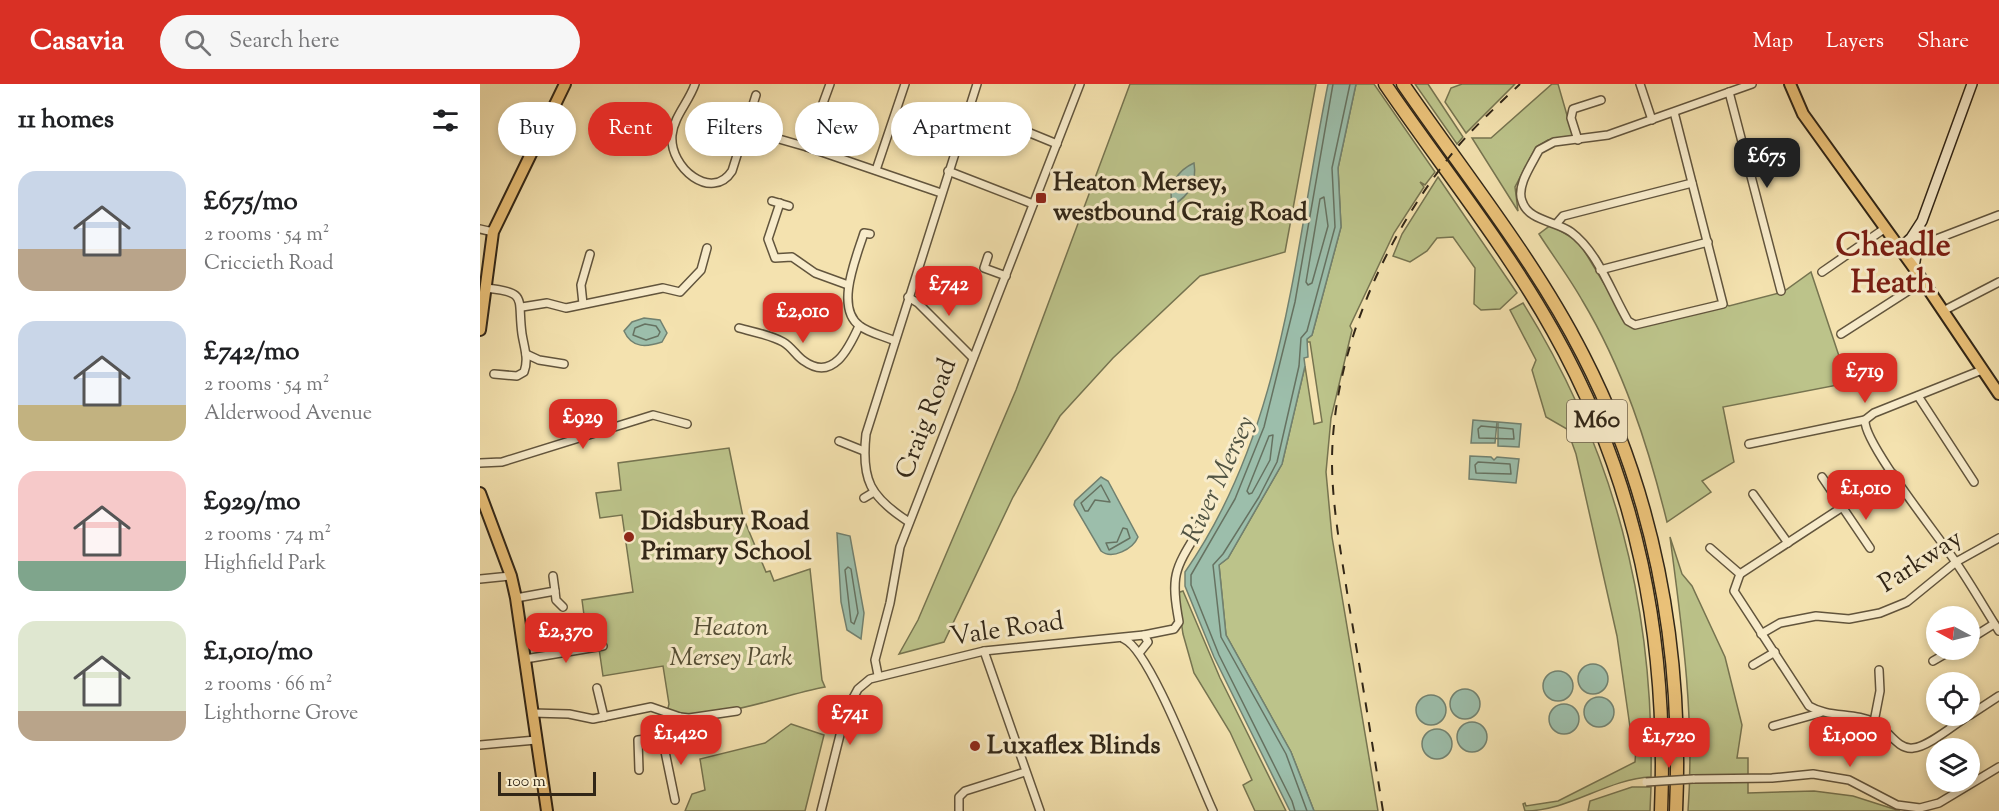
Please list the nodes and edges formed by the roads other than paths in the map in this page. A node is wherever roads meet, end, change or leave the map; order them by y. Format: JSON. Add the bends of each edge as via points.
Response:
{"nodes":[{"id":1,"x":566,"y":84,"type":"edge"},
{"id":2,"x":695,"y":84,"type":"edge"},
{"id":3,"x":830,"y":84,"type":"edge"},
{"id":4,"x":904,"y":84,"type":"edge"},
{"id":5,"x":975,"y":84,"type":"edge"},
{"id":6,"x":1080,"y":84,"type":"edge"},
{"id":7,"x":1385,"y":84,"type":"edge"},
{"id":8,"x":1403,"y":84,"type":"edge"},
{"id":9,"x":1640,"y":84,"type":"edge"},
{"id":10,"x":1752,"y":84,"type":"edge"},
{"id":11,"x":1790,"y":84,"type":"edge"},
{"id":12,"x":1972,"y":84,"type":"edge"},
{"id":13,"x":1729,"y":92,"type":"junction"},
{"id":14,"x":756,"y":95,"type":"dead end"},
{"id":15,"x":1600,"y":100,"type":"dead end"},
{"id":16,"x":685,"y":102,"type":"edge"},
{"id":17,"x":685,"y":102,"type":"edge"},
{"id":18,"x":754,"y":102,"type":"edge"},
{"id":19,"x":823,"y":102,"type":"edge"},
{"id":20,"x":970,"y":102,"type":"edge"},
{"id":21,"x":1674,"y":112,"type":"junction"},
{"id":22,"x":1652,"y":120,"type":"junction"},
{"id":23,"x":1032,"y":134,"type":"edge"},
{"id":24,"x":1578,"y":140,"type":"junction"},
{"id":25,"x":1057,"y":144,"type":"junction"},
{"id":26,"x":735,"y":156,"type":"edge"},
{"id":27,"x":834,"y":156,"type":"edge"},
{"id":28,"x":953,"y":156,"type":"edge"},
{"id":29,"x":876,"y":170,"type":"junction"},
{"id":30,"x":948,"y":171,"type":"junction"},
{"id":31,"x":1692,"y":183,"type":"junction"},
{"id":32,"x":941,"y":193,"type":"junction"},
{"id":33,"x":1033,"y":204,"type":"junction"},
{"id":34,"x":789,"y":206,"type":"dead end"},
{"id":35,"x":1999,"y":215,"type":"edge"},
{"id":36,"x":1557,"y":223,"type":"junction"},
{"id":37,"x":480,"y":229,"type":"edge"},
{"id":38,"x":1884,"y":229,"type":"junction"},
{"id":39,"x":493,"y":232,"type":"junction"},
{"id":40,"x":867,"y":234,"type":"dead end"},
{"id":41,"x":1708,"y":242,"type":"junction"},
{"id":42,"x":1911,"y":245,"type":"junction"},
{"id":43,"x":707,"y":248,"type":"dead end"},
{"id":44,"x":590,"y":254,"type":"dead end"},
{"id":45,"x":988,"y":256,"type":"dead end"},
{"id":46,"x":775,"y":258,"type":"junction"},
{"id":47,"x":766,"y":261,"type":"dead end"},
{"id":48,"x":1914,"y":268,"type":"junction"},
{"id":49,"x":1600,"y":270,"type":"junction"},
{"id":50,"x":1822,"y":272,"type":"dead end"},
{"id":51,"x":1006,"y":276,"type":"junction"},
{"id":52,"x":1922,"y":282,"type":"junction"},
{"id":53,"x":1999,"y":282,"type":"edge"},
{"id":54,"x":848,"y":285,"type":"junction"},
{"id":55,"x":484,"y":288,"type":"junction"},
{"id":56,"x":1781,"y":291,"type":"dead end"},
{"id":57,"x":680,"y":292,"type":"junction"},
{"id":58,"x":908,"y":297,"type":"junction"},
{"id":59,"x":687,"y":298,"type":"dead end"},
{"id":60,"x":583,"y":304,"type":"junction"},
{"id":61,"x":522,"y":307,"type":"junction"},
{"id":62,"x":1943,"y":311,"type":"junction"},
{"id":63,"x":859,"y":326,"type":"junction"},
{"id":64,"x":739,"y":328,"type":"dead end"},
{"id":65,"x":480,"y":330,"type":"edge"},
{"id":66,"x":1841,"y":334,"type":"dead end"},
{"id":67,"x":895,"y":340,"type":"junction"},
{"id":68,"x":526,"y":354,"type":"junction"},
{"id":69,"x":973,"y":358,"type":"junction"},
{"id":70,"x":564,"y":364,"type":"dead end"},
{"id":71,"x":1982,"y":370,"type":"junction"},
{"id":72,"x":494,"y":374,"type":"dead end"},
{"id":73,"x":1997,"y":387,"type":"edge"},
{"id":74,"x":1918,"y":396,"type":"junction"},
{"id":75,"x":1865,"y":420,"type":"junction"},
{"id":76,"x":687,"y":423,"type":"dead end"},
{"id":77,"x":839,"y":441,"type":"dead end"},
{"id":78,"x":1749,"y":444,"type":"dead end"},
{"id":79,"x":864,"y":451,"type":"junction"},
{"id":80,"x":480,"y":463,"type":"edge"},
{"id":81,"x":1893,"y":474,"type":"junction"},
{"id":82,"x":1822,"y":477,"type":"dead end"},
{"id":83,"x":1974,"y":482,"type":"dead end"},
{"id":84,"x":874,"y":492,"type":"junction"},
{"id":85,"x":480,"y":493,"type":"edge"},
{"id":86,"x":1753,"y":494,"type":"dead end"},
{"id":87,"x":864,"y":498,"type":"dead end"},
{"id":88,"x":1842,"y":508,"type":"junction"},
{"id":89,"x":909,"y":522,"type":"junction"},
{"id":90,"x":1200,"y":528,"type":"dead end"},
{"id":91,"x":1999,"y":538,"type":"edge"},
{"id":92,"x":1788,"y":543,"type":"junction"},
{"id":93,"x":1710,"y":548,"type":"dead end"},
{"id":94,"x":1870,"y":548,"type":"dead end"},
{"id":95,"x":1956,"y":562,"type":"junction"},
{"id":96,"x":1740,"y":573,"type":"junction"},
{"id":97,"x":511,"y":576,"type":"junction"},
{"id":98,"x":554,"y":576,"type":"dead end"},
{"id":99,"x":480,"y":579,"type":"edge"},
{"id":100,"x":555,"y":591,"type":"junction"},
{"id":101,"x":516,"y":598,"type":"junction"},
{"id":102,"x":563,"y":607,"type":"dead end"},
{"id":103,"x":1994,"y":624,"type":"junction"},
{"id":104,"x":1999,"y":631,"type":"edge"},
{"id":105,"x":1980,"y":633,"type":"edge"},
{"id":106,"x":1761,"y":634,"type":"junction"},
{"id":107,"x":1144,"y":635,"type":"junction"},
{"id":108,"x":1122,"y":638,"type":"junction"},
{"id":109,"x":603,"y":646,"type":"dead end"},
{"id":110,"x":984,"y":651,"type":"junction"},
{"id":111,"x":1140,"y":652,"type":"junction"},
{"id":112,"x":1775,"y":652,"type":"junction"},
{"id":113,"x":525,"y":659,"type":"junction"},
{"id":114,"x":1753,"y":665,"type":"dead end"},
{"id":115,"x":1879,"y":670,"type":"dead end"},
{"id":116,"x":878,"y":675,"type":"junction"},
{"id":117,"x":597,"y":688,"type":"dead end"},
{"id":118,"x":1999,"y":696,"type":"edge"},
{"id":119,"x":1980,"y":708,"type":"edge"},
{"id":120,"x":737,"y":711,"type":"dead end"},
{"id":121,"x":532,"y":713,"type":"junction"},
{"id":122,"x":1820,"y":713,"type":"junction"},
{"id":123,"x":604,"y":717,"type":"junction"},
{"id":124,"x":680,"y":717,"type":"junction"},
{"id":125,"x":1874,"y":722,"type":"junction"},
{"id":126,"x":1773,"y":726,"type":"dead end"},
{"id":127,"x":1952,"y":726,"type":"edge"},
{"id":128,"x":663,"y":737,"type":"junction"},
{"id":129,"x":536,"y":740,"type":"junction"},
{"id":130,"x":480,"y":745,"type":"edge"},
{"id":131,"x":1999,"y":767,"type":"edge"},
{"id":132,"x":639,"y":770,"type":"dead end"},
{"id":133,"x":1025,"y":772,"type":"junction"},
{"id":134,"x":1642,"y":783,"type":"dead end"},
{"id":135,"x":675,"y":800,"type":"dead end"},
{"id":136,"x":547,"y":811,"type":"edge"},
{"id":137,"x":821,"y":811,"type":"edge"},
{"id":138,"x":958,"y":811,"type":"edge"},
{"id":139,"x":1040,"y":811,"type":"edge"},
{"id":140,"x":1213,"y":811,"type":"edge"},
{"id":141,"x":1660,"y":811,"type":"edge"},
{"id":142,"x":1676,"y":811,"type":"edge"}],
"edges":[{"from":1,"to":39,"type":"main road"},
{"from":2,"to":17,"type":"street"},
{"from":3,"to":19,"type":"street"},
{"from":4,"to":29,"type":"street"},
{"from":5,"to":20,"type":"street"},
{"from":6,"to":25,"type":"street","name":"Craig Road"},
{"from":7,"to":141,"type":"highway","number":"M60","via":[[1527,288],[1574,370],[1612,458],[1645,573],[1655,632],[1662,714]]},
{"from":8,"to":142,"type":"highway","number":"M60","via":[[1548,294],[1583,355],[1629,462],[1652,540],[1671,634],[1677,724]]},
{"from":9,"to":22,"type":"street"},
{"from":10,"to":13,"type":"street"},
{"from":11,"to":38,"type":"main road","via":[[1803,114]]},
{"from":12,"to":42,"type":"main road"},
{"from":13,"to":21,"type":"street"},
{"from":13,"to":56,"type":"street"},
{"from":14,"to":18,"type":"street"},
{"from":15,"to":24,"type":"street","via":[[1573,109],[1571,118]]},
{"from":16,"to":26,"type":"street","via":[[672,137],[676,162],[684,172],[706,182],[718,182],[728,178]]},
{"from":21,"to":22,"type":"street"},
{"from":21,"to":31,"type":"street"},
{"from":22,"to":24,"type":"street","via":[[1608,135]]},
{"from":23,"to":25,"type":"street"},
{"from":24,"to":36,"type":"street","via":[[1543,146],[1522,186],[1521,198],[1528,212]]},
{"from":25,"to":33,"type":"street","name":"Craig Road"},
{"from":27,"to":29,"type":"street"},
{"from":28,"to":30,"type":"street"},
{"from":29,"to":32,"type":"street"},
{"from":30,"to":32,"type":"street"},
{"from":30,"to":33,"type":"street"},
{"from":31,"to":36,"type":"street","via":[[1563,216]]},
{"from":31,"to":41,"type":"street"},
{"from":32,"to":58,"type":"street"},
{"from":33,"to":51,"type":"street","name":"Craig Road"},
{"from":34,"to":46,"type":"street","via":[[776,202],[768,239]]},
{"from":35,"to":42,"type":"street"},
{"from":36,"to":49,"type":"street","via":[[1586,246]]},
{"from":37,"to":39,"type":"street"},
{"from":38,"to":42,"type":"main road"},
{"from":38,"to":50,"type":"street"},
{"from":39,"to":55,"type":"main road"},
{"from":40,"to":54,"type":"street"},
{"from":41,"to":49,"type":"street"},
{"from":41,"to":49,"type":"street","via":[[1723,304],[1635,325],[1628,321]]},
{"from":42,"to":48,"type":"main road"},
{"from":42,"to":48,"type":"main road"},
{"from":43,"to":57,"type":"street","via":[[701,270]]},
{"from":44,"to":60,"type":"street","via":[[581,285]]},
{"from":45,"to":51,"type":"street","via":[[984,268]]},
{"from":46,"to":47,"type":"street"},
{"from":46,"to":54,"type":"street","via":[[792,257],[815,273]]},
{"from":48,"to":52,"type":"main road"},
{"from":51,"to":69,"type":"street","name":"Craig Road"},
{"from":52,"to":62,"type":"main road"},
{"from":52,"to":66,"type":"street"},
{"from":53,"to":62,"type":"street"},
{"from":54,"to":63,"type":"street","via":[[847,300]]},
{"from":55,"to":61,"type":"street","via":[[508,290]]},
{"from":55,"to":65,"type":"main road"},
{"from":57,"to":59,"type":"street"},
{"from":57,"to":60,"type":"street","via":[[663,288]]},
{"from":58,"to":67,"type":"street"},
{"from":58,"to":69,"type":"street"},
{"from":60,"to":61,"type":"street","via":[[566,308],[547,303]]},
{"from":61,"to":68,"type":"street"},
{"from":62,"to":71,"type":"main road"},
{"from":63,"to":64,"type":"street","via":[[841,360],[819,368],[806,363],[783,342]]},
{"from":63,"to":67,"type":"street"},
{"from":67,"to":79,"type":"street"},
{"from":68,"to":70,"type":"street"},
{"from":68,"to":72,"type":"street","via":[[524,372],[517,376]]},
{"from":69,"to":89,"type":"street","name":"Craig Road"},
{"from":71,"to":73,"type":"main road"},
{"from":71,"to":74,"type":"street"},
{"from":74,"to":75,"type":"street"},
{"from":74,"to":83,"type":"street"},
{"from":75,"to":78,"type":"street"},
{"from":75,"to":81,"type":"street","via":[[1866,429]]},
{"from":76,"to":80,"type":"street","via":[[653,415],[502,462]]},
{"from":77,"to":79,"type":"street"},
{"from":79,"to":84,"type":"street","via":[[864,470]]},
{"from":81,"to":88,"type":"street"},
{"from":81,"to":95,"type":"street"},
{"from":82,"to":88,"type":"street"},
{"from":84,"to":87,"type":"street"},
{"from":84,"to":89,"type":"street"},
{"from":85,"to":97,"type":"main road"},
{"from":86,"to":92,"type":"street"},
{"from":88,"to":92,"type":"street"},
{"from":88,"to":94,"type":"street"},
{"from":89,"to":116,"type":"street","name":"Craig Road","via":[[875,660]]},
{"from":90,"to":107,"type":"street","name":"Vale Road","via":[[1174,572],[1179,622],[1174,628]]},
{"from":91,"to":95,"type":"street","name":"Parkway"},
{"from":92,"to":96,"type":"street"},
{"from":93,"to":96,"type":"street"},
{"from":95,"to":103,"type":"street"},
{"from":95,"to":106,"type":"street","name":"Parkway","via":[[1907,602],[1880,613],[1849,619],[1816,616],[1780,623]]},
{"from":96,"to":106,"type":"street","via":[[1734,591]]},
{"from":97,"to":99,"type":"street"},
{"from":97,"to":101,"type":"main road"},
{"from":98,"to":100,"type":"street"},
{"from":100,"to":101,"type":"street"},
{"from":100,"to":102,"type":"street","via":[[556,600]]},
{"from":101,"to":113,"type":"main road"},
{"from":103,"to":104,"type":"street"},
{"from":103,"to":105,"type":"street"},
{"from":106,"to":112,"type":"street"},
{"from":107,"to":108,"type":"street","name":"Vale Road"},
{"from":107,"to":111,"type":"street","via":[[1148,642]]},
{"from":108,"to":110,"type":"street","name":"Vale Road"},
{"from":108,"to":111,"type":"street"},
{"from":109,"to":113,"type":"street"},
{"from":110,"to":116,"type":"street","name":"Vale Road"},
{"from":110,"to":133,"type":"street"},
{"from":111,"to":140,"type":"street"},
{"from":112,"to":114,"type":"street"},
{"from":112,"to":122,"type":"street","via":[[1809,706]]},
{"from":113,"to":121,"type":"main road"},
{"from":115,"to":125,"type":"street","via":[[1880,691]]},
{"from":116,"to":137,"type":"street","via":[[858,689],[846,711]]},
{"from":117,"to":123,"type":"street"},
{"from":118,"to":119,"type":"street"},
{"from":120,"to":124,"type":"street"},
{"from":121,"to":123,"type":"street"},
{"from":121,"to":129,"type":"main road"},
{"from":122,"to":125,"type":"street"},
{"from":122,"to":126,"type":"street"},
{"from":123,"to":124,"type":"street","via":[[651,707]]},
{"from":124,"to":128,"type":"street"},
{"from":125,"to":127,"type":"street","via":[[1910,749]]},
{"from":128,"to":132,"type":"street","via":[[638,740]]},
{"from":128,"to":135,"type":"street"},
{"from":129,"to":130,"type":"street"},
{"from":129,"to":136,"type":"main road"},
{"from":131,"to":134,"type":"street","bridge":true,"via":[[1939,803],[1920,808],[1897,805],[1849,780],[1813,774]]},
{"from":133,"to":138,"type":"street","via":[[965,791],[959,797]]},
{"from":133,"to":139,"type":"street"}]}
